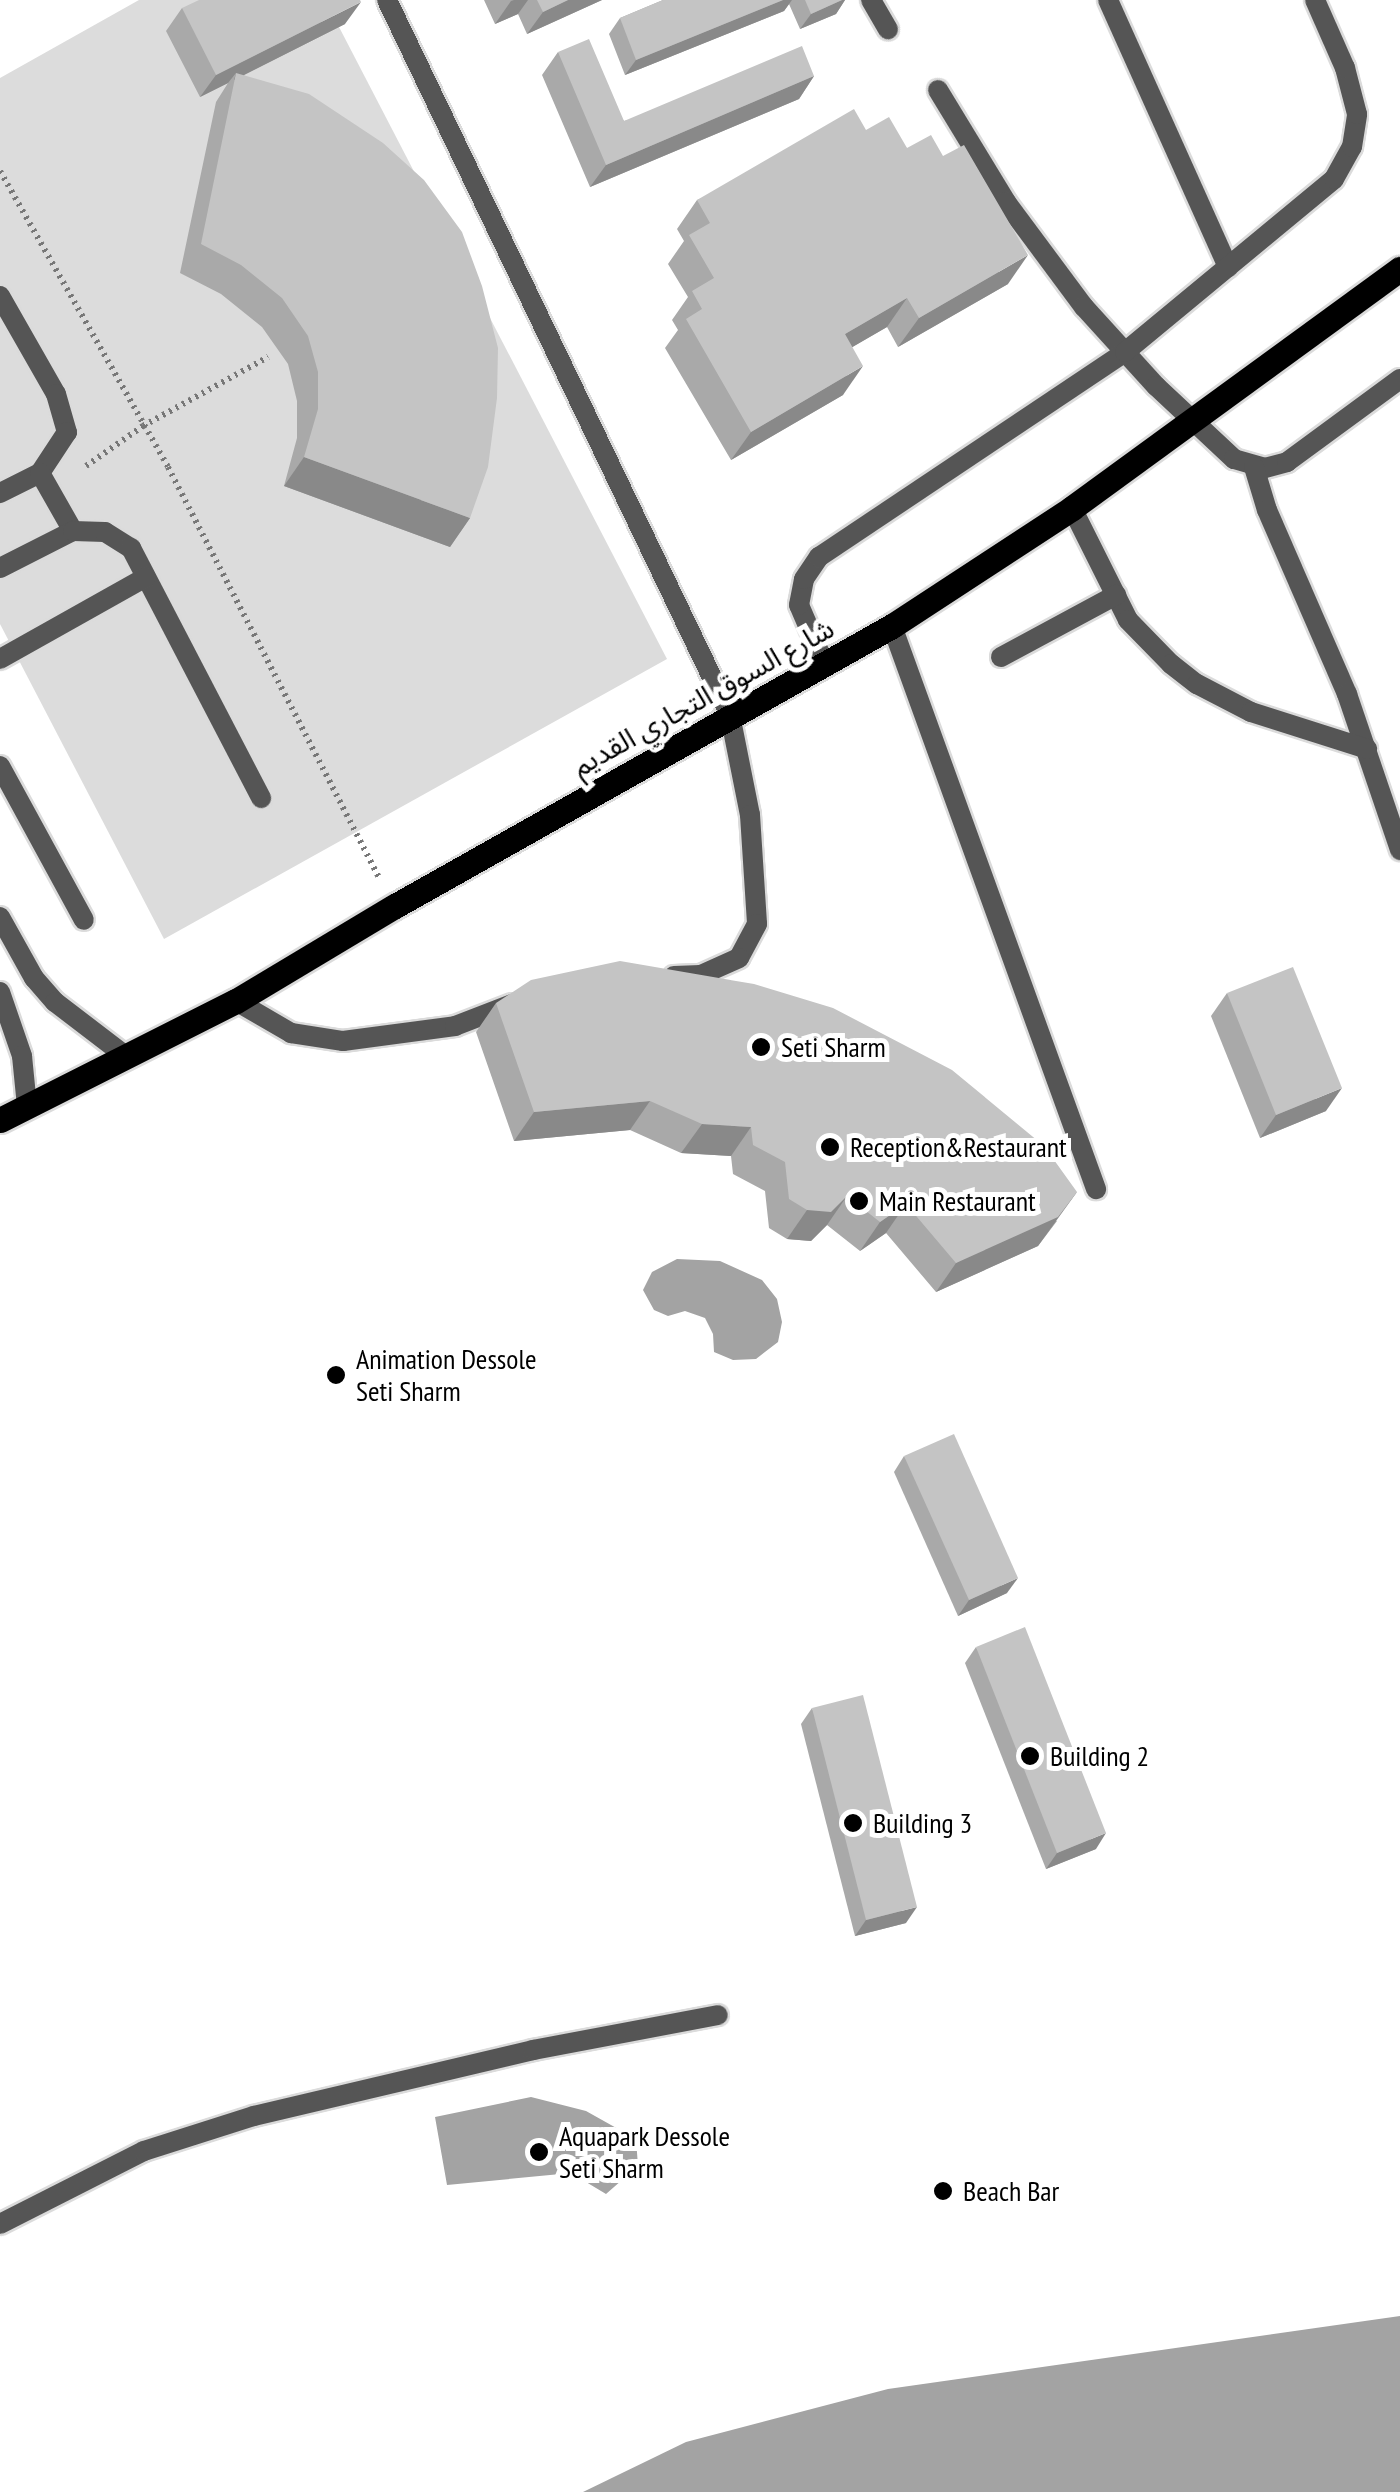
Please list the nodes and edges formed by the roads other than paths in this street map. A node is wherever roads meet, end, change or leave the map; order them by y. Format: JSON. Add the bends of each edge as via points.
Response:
{"nodes":[{"id":1,"x":387,"y":0,"type":"edge"},
{"id":2,"x":870,"y":0,"type":"edge"},
{"id":3,"x":1108,"y":0,"type":"edge"},
{"id":4,"x":1315,"y":0,"type":"edge"},
{"id":5,"x":888,"y":29,"type":"dead end"},
{"id":6,"x":938,"y":90,"type":"dead end"},
{"id":7,"x":1228,"y":267,"type":"junction"},
{"id":8,"x":1400,"y":269,"type":"edge"},
{"id":9,"x":0,"y":296,"type":"edge"},
{"id":10,"x":1125,"y":352,"type":"junction"},
{"id":11,"x":1400,"y":379,"type":"edge"},
{"id":12,"x":1192,"y":421,"type":"junction"},
{"id":13,"x":1254,"y":467,"type":"junction"},
{"id":14,"x":40,"y":473,"type":"junction"},
{"id":15,"x":0,"y":494,"type":"edge"},
{"id":16,"x":1072,"y":508,"type":"junction"},
{"id":17,"x":74,"y":531,"type":"junction"},
{"id":18,"x":0,"y":568,"type":"edge"},
{"id":19,"x":146,"y":577,"type":"junction"},
{"id":20,"x":1116,"y":596,"type":"junction"},
{"id":21,"x":892,"y":626,"type":"junction"},
{"id":22,"x":1000,"y":656,"type":"dead end"},
{"id":23,"x":0,"y":659,"type":"edge"},
{"id":24,"x":824,"y":663,"type":"junction"},
{"id":25,"x":730,"y":715,"type":"junction"},
{"id":26,"x":1367,"y":749,"type":"junction"},
{"id":27,"x":0,"y":766,"type":"edge"},
{"id":28,"x":262,"y":798,"type":"dead end"},
{"id":29,"x":1400,"y":850,"type":"edge"},
{"id":30,"x":0,"y":917,"type":"edge"},
{"id":31,"x":84,"y":920,"type":"dead end"},
{"id":32,"x":652,"y":972,"type":"edge"},
{"id":33,"x":0,"y":992,"type":"edge"},
{"id":34,"x":531,"y":996,"type":"edge"},
{"id":35,"x":236,"y":1001,"type":"junction"},
{"id":36,"x":124,"y":1054,"type":"junction"},
{"id":37,"x":27,"y":1106,"type":"junction"},
{"id":38,"x":0,"y":1120,"type":"edge"},
{"id":39,"x":1096,"y":1189,"type":"dead end"},
{"id":40,"x":718,"y":2015,"type":"dead end"},
{"id":41,"x":0,"y":2224,"type":"edge"}],
"edges":[{"from":1,"to":25,"type":"street"},
{"from":2,"to":5,"type":"street"},
{"from":3,"to":7,"type":"street"},
{"from":4,"to":7,"type":"street","via":[[1357,114],[1352,147],[1334,179]]},
{"from":6,"to":10,"type":"street","via":[[1006,202]]},
{"from":7,"to":10,"type":"street"},
{"from":8,"to":12,"type":"main road","name":"شارع السوق التجاري القديم"},
{"from":9,"to":14,"type":"street","via":[[56,394],[67,432]]},
{"from":10,"to":12,"type":"street"},
{"from":10,"to":24,"type":"street","via":[[820,557],[804,579],[799,605]]},
{"from":11,"to":13,"type":"street","via":[[1287,462]]},
{"from":12,"to":13,"type":"street","via":[[1234,459]]},
{"from":12,"to":16,"type":"main road","name":"شارع السوق التجاري القديم"},
{"from":13,"to":26,"type":"street"},
{"from":14,"to":15,"type":"street"},
{"from":14,"to":17,"type":"street"},
{"from":16,"to":20,"type":"street"},
{"from":16,"to":21,"type":"main road","name":"شارع السوق التجاري القديم"},
{"from":17,"to":18,"type":"street"},
{"from":17,"to":19,"type":"street","via":[[105,532],[131,548]]},
{"from":19,"to":23,"type":"street"},
{"from":19,"to":28,"type":"street"},
{"from":20,"to":22,"type":"street"},
{"from":20,"to":26,"type":"street","via":[[1128,620],[1196,684],[1251,712]]},
{"from":21,"to":24,"type":"main road","name":"شارع السوق التجاري القديم"},
{"from":21,"to":39,"type":"street"},
{"from":24,"to":25,"type":"main road","name":"شارع السوق التجاري القديم"},
{"from":25,"to":32,"type":"street","via":[[750,814],[758,924],[739,958],[716,971]]},
{"from":25,"to":35,"type":"main road","name":"شارع السوق التجاري القديم"},
{"from":26,"to":29,"type":"street"},
{"from":27,"to":31,"type":"street"},
{"from":30,"to":36,"type":"street","via":[[54,1002]]},
{"from":33,"to":37,"type":"street","via":[[22,1056]]},
{"from":34,"to":35,"type":"street","via":[[455,1026],[343,1041],[290,1033]]},
{"from":35,"to":36,"type":"main road","name":"شارع السوق التجاري القديم"},
{"from":36,"to":37,"type":"main road","name":"شارع السوق التجاري القديم"},
{"from":37,"to":38,"type":"main road","name":"شارع السوق التجاري القديم"},
{"from":40,"to":41,"type":"street","via":[[533,2050],[254,2116],[144,2151]]}]}
